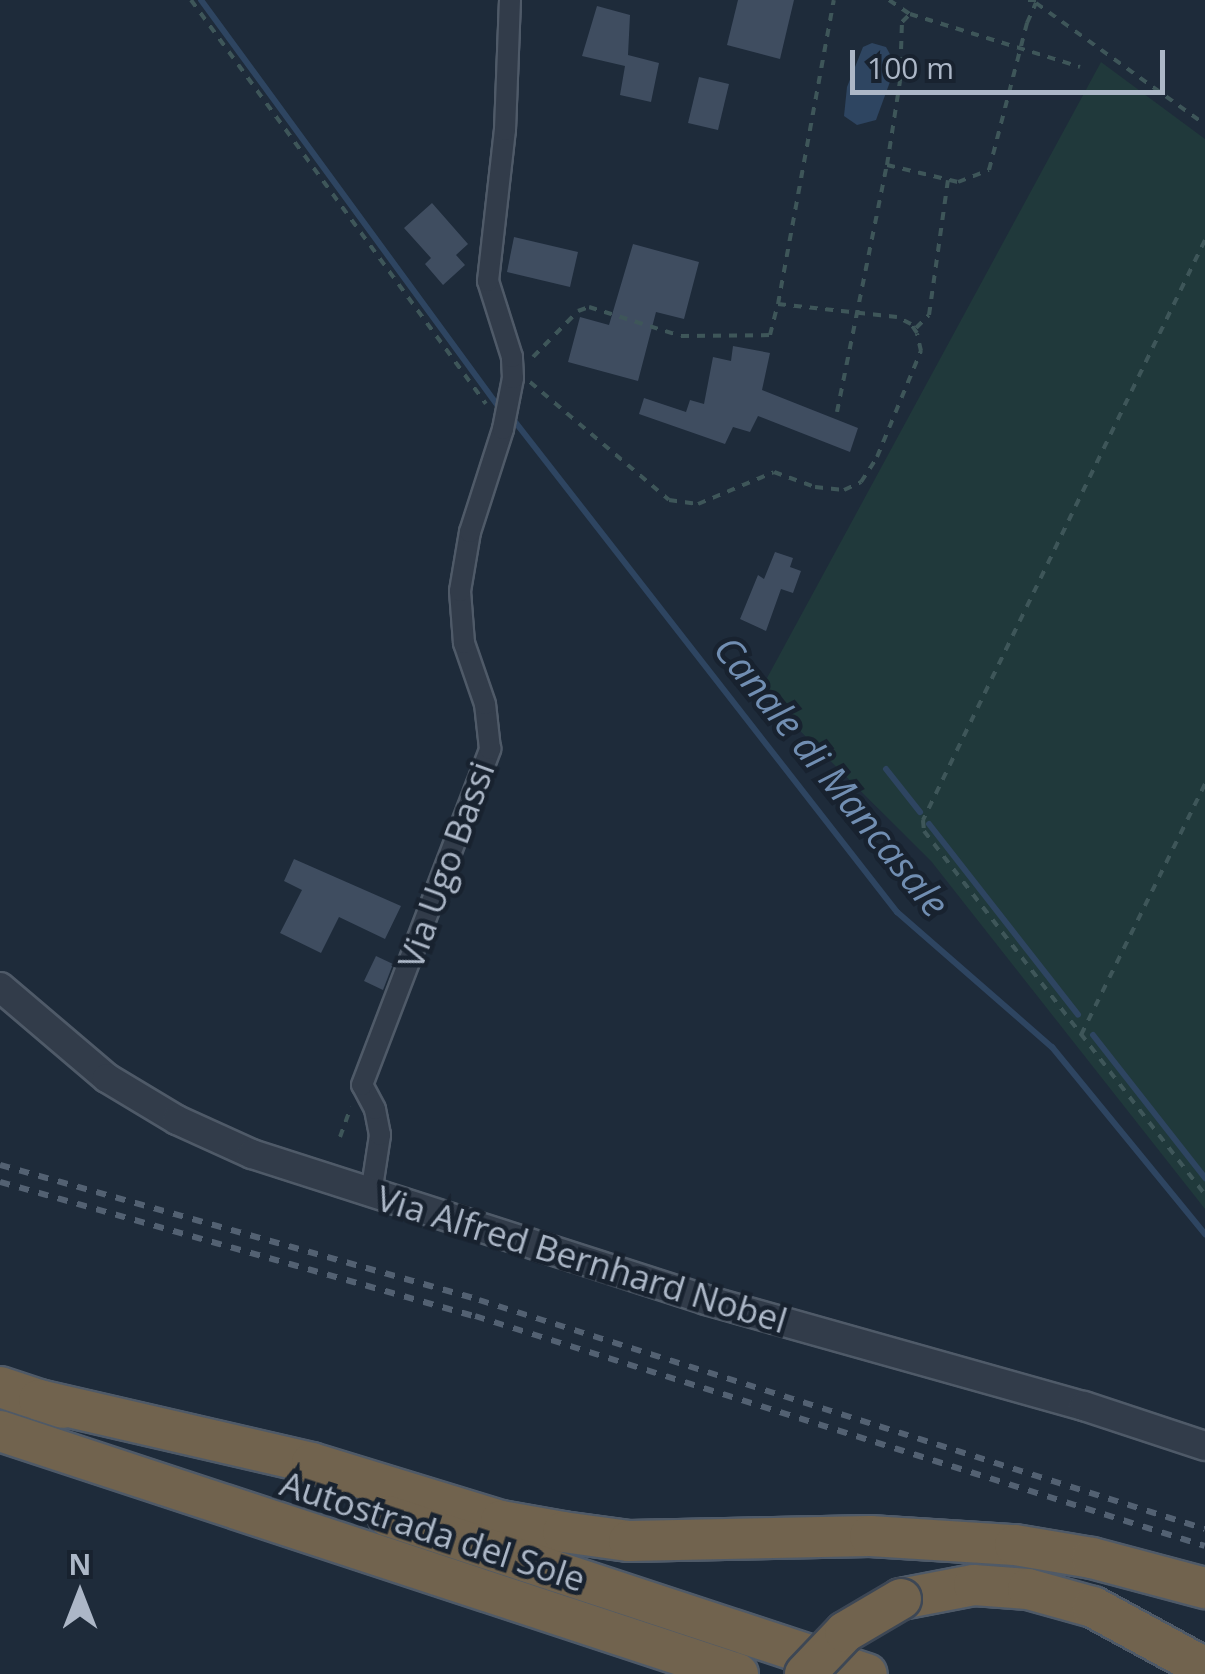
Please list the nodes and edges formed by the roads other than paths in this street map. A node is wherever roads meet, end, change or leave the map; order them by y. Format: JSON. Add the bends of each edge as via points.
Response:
{"nodes":[{"id":1,"x":510,"y":0,"type":"edge"},
{"id":2,"x":0,"y":987,"type":"edge"},
{"id":3,"x":371,"y":1194,"type":"junction"},
{"id":4,"x":0,"y":1387,"type":"edge"},
{"id":5,"x":39,"y":1400,"type":"junction"},
{"id":6,"x":0,"y":1431,"type":"edge"},
{"id":7,"x":1205,"y":1446,"type":"edge"},
{"id":8,"x":308,"y":1534,"type":"junction"},
{"id":9,"x":1205,"y":1588,"type":"edge"},
{"id":10,"x":1205,"y":1668,"type":"edge"},
{"id":11,"x":648,"y":1674,"type":"edge"},
{"id":12,"x":738,"y":1674,"type":"edge"},
{"id":13,"x":805,"y":1674,"type":"edge"},
{"id":14,"x":867,"y":1674,"type":"edge"}],
"edges":[{"from":1,"to":3,"type":"street","name":"Via Ugo Bassi","via":[[505,130],[488,281],[512,378],[460,592],[464,643],[485,704],[490,749],[362,1085],[380,1135]]},
{"from":2,"to":3,"type":"street","name":"Via Alfred Bernhard Nobel","via":[[79,1058],[177,1120],[252,1154]]},
{"from":3,"to":7,"type":"street","name":"Via Alfred Bernhard Nobel"},
{"from":4,"to":5,"type":"highway","name":"Autostrada del Sole"},
{"from":5,"to":9,"type":"highway","via":[[312,1463],[501,1521],[564,1532],[628,1542],[870,1536],[1015,1545]]},
{"from":5,"to":14,"type":"highway","name":"Autostrada del Sole"},
{"from":6,"to":8,"type":"highway","name":"Autostrada del Sole"},
{"from":8,"to":11,"type":"highway"},
{"from":8,"to":12,"type":"highway","name":"Autostrada del Sole"},
{"from":10,"to":13,"type":"highway","bridge":true,"via":[[1093,1608],[1028,1588],[974,1586],[900,1599],[845,1632]]}]}
